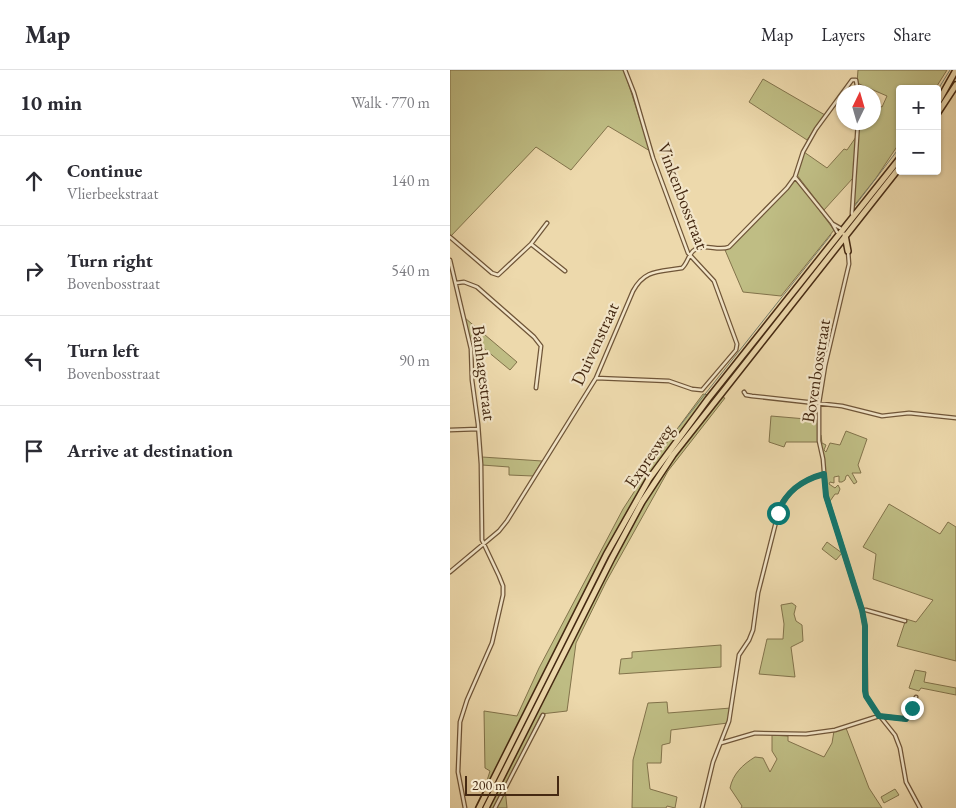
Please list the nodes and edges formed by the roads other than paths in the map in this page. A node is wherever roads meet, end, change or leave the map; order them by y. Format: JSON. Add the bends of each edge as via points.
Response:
{"nodes":[{"id":1,"x":625,"y":70,"type":"edge"},
{"id":2,"x":956,"y":70,"type":"edge"},
{"id":3,"x":848,"y":85,"type":"edge"},
{"id":4,"x":857,"y":85,"type":"edge"},
{"id":5,"x":956,"y":85,"type":"edge"},
{"id":6,"x":941,"y":97,"type":"edge"},
{"id":7,"x":836,"y":102,"type":"edge"},
{"id":8,"x":941,"y":108,"type":"edge"},
{"id":9,"x":857,"y":130,"type":"edge"},
{"id":10,"x":896,"y":163,"type":"edge"},
{"id":11,"x":896,"y":172,"type":"edge"},
{"id":12,"x":795,"y":177,"type":"junction"},
{"id":13,"x":852,"y":214,"type":"dead end"},
{"id":14,"x":547,"y":223,"type":"dead end"},
{"id":15,"x":840,"y":231,"type":"junction"},
{"id":16,"x":845,"y":235,"type":"junction"},
{"id":17,"x":450,"y":237,"type":"edge"},
{"id":18,"x":531,"y":244,"type":"junction"},
{"id":19,"x":836,"y":246,"type":"junction"},
{"id":20,"x":848,"y":251,"type":"junction"},
{"id":21,"x":690,"y":256,"type":"junction"},
{"id":22,"x":450,"y":260,"type":"edge"},
{"id":23,"x":565,"y":271,"type":"dead end"},
{"id":24,"x":456,"y":283,"type":"junction"},
{"id":25,"x":596,"y":378,"type":"junction"},
{"id":26,"x":536,"y":388,"type":"dead end"},
{"id":27,"x":744,"y":392,"type":"dead end"},
{"id":28,"x":819,"y":403,"type":"junction"},
{"id":29,"x":956,"y":418,"type":"edge"},
{"id":30,"x":479,"y":429,"type":"junction"},
{"id":31,"x":450,"y":430,"type":"edge"},
{"id":32,"x":824,"y":474,"type":"junction"},
{"id":33,"x":484,"y":545,"type":"junction"},
{"id":34,"x":450,"y":572,"type":"edge"},
{"id":35,"x":862,"y":610,"type":"junction"},
{"id":36,"x":905,"y":621,"type":"dead end"},
{"id":37,"x":916,"y":697,"type":"dead end"},
{"id":38,"x":543,"y":715,"type":"dead end"},
{"id":39,"x":879,"y":716,"type":"junction"},
{"id":40,"x":721,"y":743,"type":"junction"},
{"id":41,"x":465,"y":808,"type":"edge"},
{"id":42,"x":479,"y":808,"type":"edge"},
{"id":43,"x":486,"y":808,"type":"edge"},
{"id":44,"x":495,"y":808,"type":"edge"},
{"id":45,"x":702,"y":808,"type":"edge"},
{"id":46,"x":920,"y":808,"type":"edge"}],
"edges":[{"from":1,"to":21,"type":"street","name":"Vinkenbosstraat","via":[[653,158]]},
{"from":2,"to":6,"type":"highway"},
{"from":3,"to":4,"type":"street","name":"Duivenstraat","via":[[856,80]]},
{"from":5,"to":8,"type":"highway"},
{"from":7,"to":12,"type":"street","name":"Duivenstraat","via":[[803,152]]},
{"from":9,"to":13,"type":"street"},
{"from":10,"to":15,"type":"highway","name":"Expresweg"},
{"from":11,"to":16,"type":"highway","name":"Expresweg"},
{"from":12,"to":15,"type":"street"},
{"from":12,"to":21,"type":"street","name":"Duivenstraat","via":[[729,247],[723,250],[699,248]]},
{"from":14,"to":18,"type":"street"},
{"from":15,"to":42,"type":"highway","name":"Expresweg","via":[[690,422],[645,486],[606,555]]},
{"from":16,"to":19,"type":"highway","name":"Expresweg"},
{"from":16,"to":20,"type":"highway"},
{"from":17,"to":18,"type":"street","via":[[495,275]]},
{"from":18,"to":23,"type":"street"},
{"from":19,"to":20,"type":"highway"},
{"from":19,"to":43,"type":"highway","name":"Expresweg","via":[[686,436],[646,495],[615,550]]},
{"from":20,"to":28,"type":"street","name":"Bovenbosstraat","via":[[849,264]]},
{"from":21,"to":25,"type":"street","name":"Duivenstraat","via":[[682,268],[647,275],[638,282]]},
{"from":21,"to":25,"type":"street","name":"Vinkenbosstraat","via":[[714,282],[737,344],[736,350],[702,390],[669,381]]},
{"from":22,"to":24,"type":"street","name":"Banhagestraat"},
{"from":24,"to":26,"type":"street","via":[[477,287],[541,346]]},
{"from":24,"to":30,"type":"street","name":"Banhagestraat","via":[[470,342]]},
{"from":25,"to":33,"type":"street","name":"Duivenstraat","via":[[507,521]]},
{"from":27,"to":28,"type":"street","via":[[752,396]]},
{"from":28,"to":29,"type":"street","via":[[882,416],[909,413]]},
{"from":28,"to":32,"type":"street","name":"Bovenbosstraat","via":[[818,441]]},
{"from":30,"to":31,"type":"street"},
{"from":30,"to":33,"type":"street","name":"Banhagestraat"},
{"from":32,"to":35,"type":"street","name":"Bovenbosstraat","via":[[826,496]]},
{"from":32,"to":40,"type":"street","via":[[802,482],[780,506],[758,593],[753,630],[739,655],[730,721]]},
{"from":33,"to":34,"type":"street","name":"Duivenstraat"},
{"from":33,"to":41,"type":"street","name":"Banhagestraat","via":[[504,594],[492,643],[460,722],[458,772]]},
{"from":35,"to":36,"type":"street"},
{"from":35,"to":39,"type":"street","name":"Bovenbosstraat","via":[[865,691]]},
{"from":37,"to":39,"type":"street","via":[[906,719]]},
{"from":38,"to":44,"type":"street"},
{"from":39,"to":40,"type":"street","via":[[835,730],[806,734],[754,734]]},
{"from":39,"to":46,"type":"street","name":"Bovenbosstraat","via":[[897,741],[906,782]]},
{"from":40,"to":45,"type":"street"}]}
